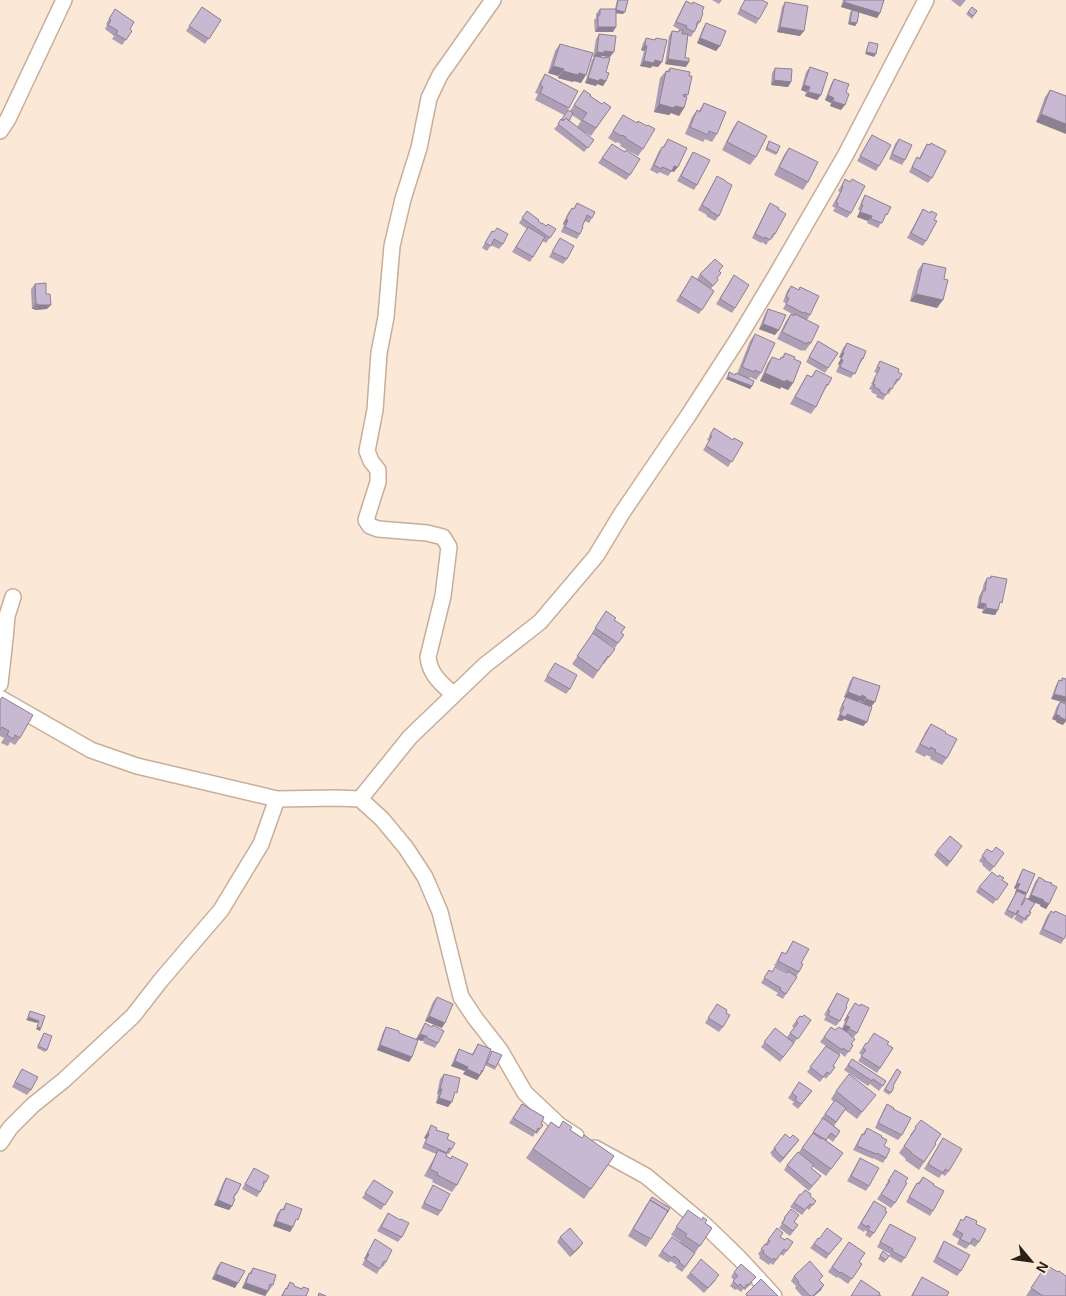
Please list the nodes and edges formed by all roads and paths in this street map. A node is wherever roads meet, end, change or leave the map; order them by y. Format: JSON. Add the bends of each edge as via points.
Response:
{"nodes":[{"id":1,"x":64,"y":0,"type":"edge"},
{"id":2,"x":493,"y":0,"type":"edge"},
{"id":3,"x":926,"y":0,"type":"edge"},
{"id":4,"x":0,"y":131,"type":"edge"},
{"id":5,"x":13,"y":597,"type":"dead end"},
{"id":6,"x":0,"y":684,"type":"edge"},
{"id":7,"x":0,"y":692,"type":"edge"},
{"id":8,"x":454,"y":695,"type":"junction"},
{"id":9,"x":0,"y":698,"type":"edge"},
{"id":10,"x":277,"y":799,"type":"junction"},
{"id":11,"x":360,"y":800,"type":"junction"},
{"id":12,"x":0,"y":1143,"type":"edge"},
{"id":13,"x":774,"y":1296,"type":"edge"}],
"edges":[{"from":1,"to":4,"type":"street"},
{"from":2,"to":8,"type":"street","via":[[440,75],[429,98],[392,246],[386,317],[367,450],[378,470],[378,482],[366,520],[370,526],[427,532],[443,537],[449,547],[443,596],[428,657],[429,667]]},
{"from":3,"to":8,"type":"street","via":[[845,156],[739,337],[596,556],[540,622],[485,665]]},
{"from":5,"to":6,"type":"street","via":[[7,616]]},
{"from":7,"to":9,"type":"street"},
{"from":8,"to":11,"type":"street","via":[[410,737]]},
{"from":9,"to":10,"type":"street","via":[[91,750],[136,766]]},
{"from":10,"to":11,"type":"street"},
{"from":10,"to":12,"type":"street","via":[[261,844],[222,910],[133,1016],[33,1105]]},
{"from":11,"to":13,"type":"street","via":[[382,819],[425,877],[440,912],[461,997],[500,1050],[525,1093],[559,1125],[646,1176],[706,1226]]}]}
